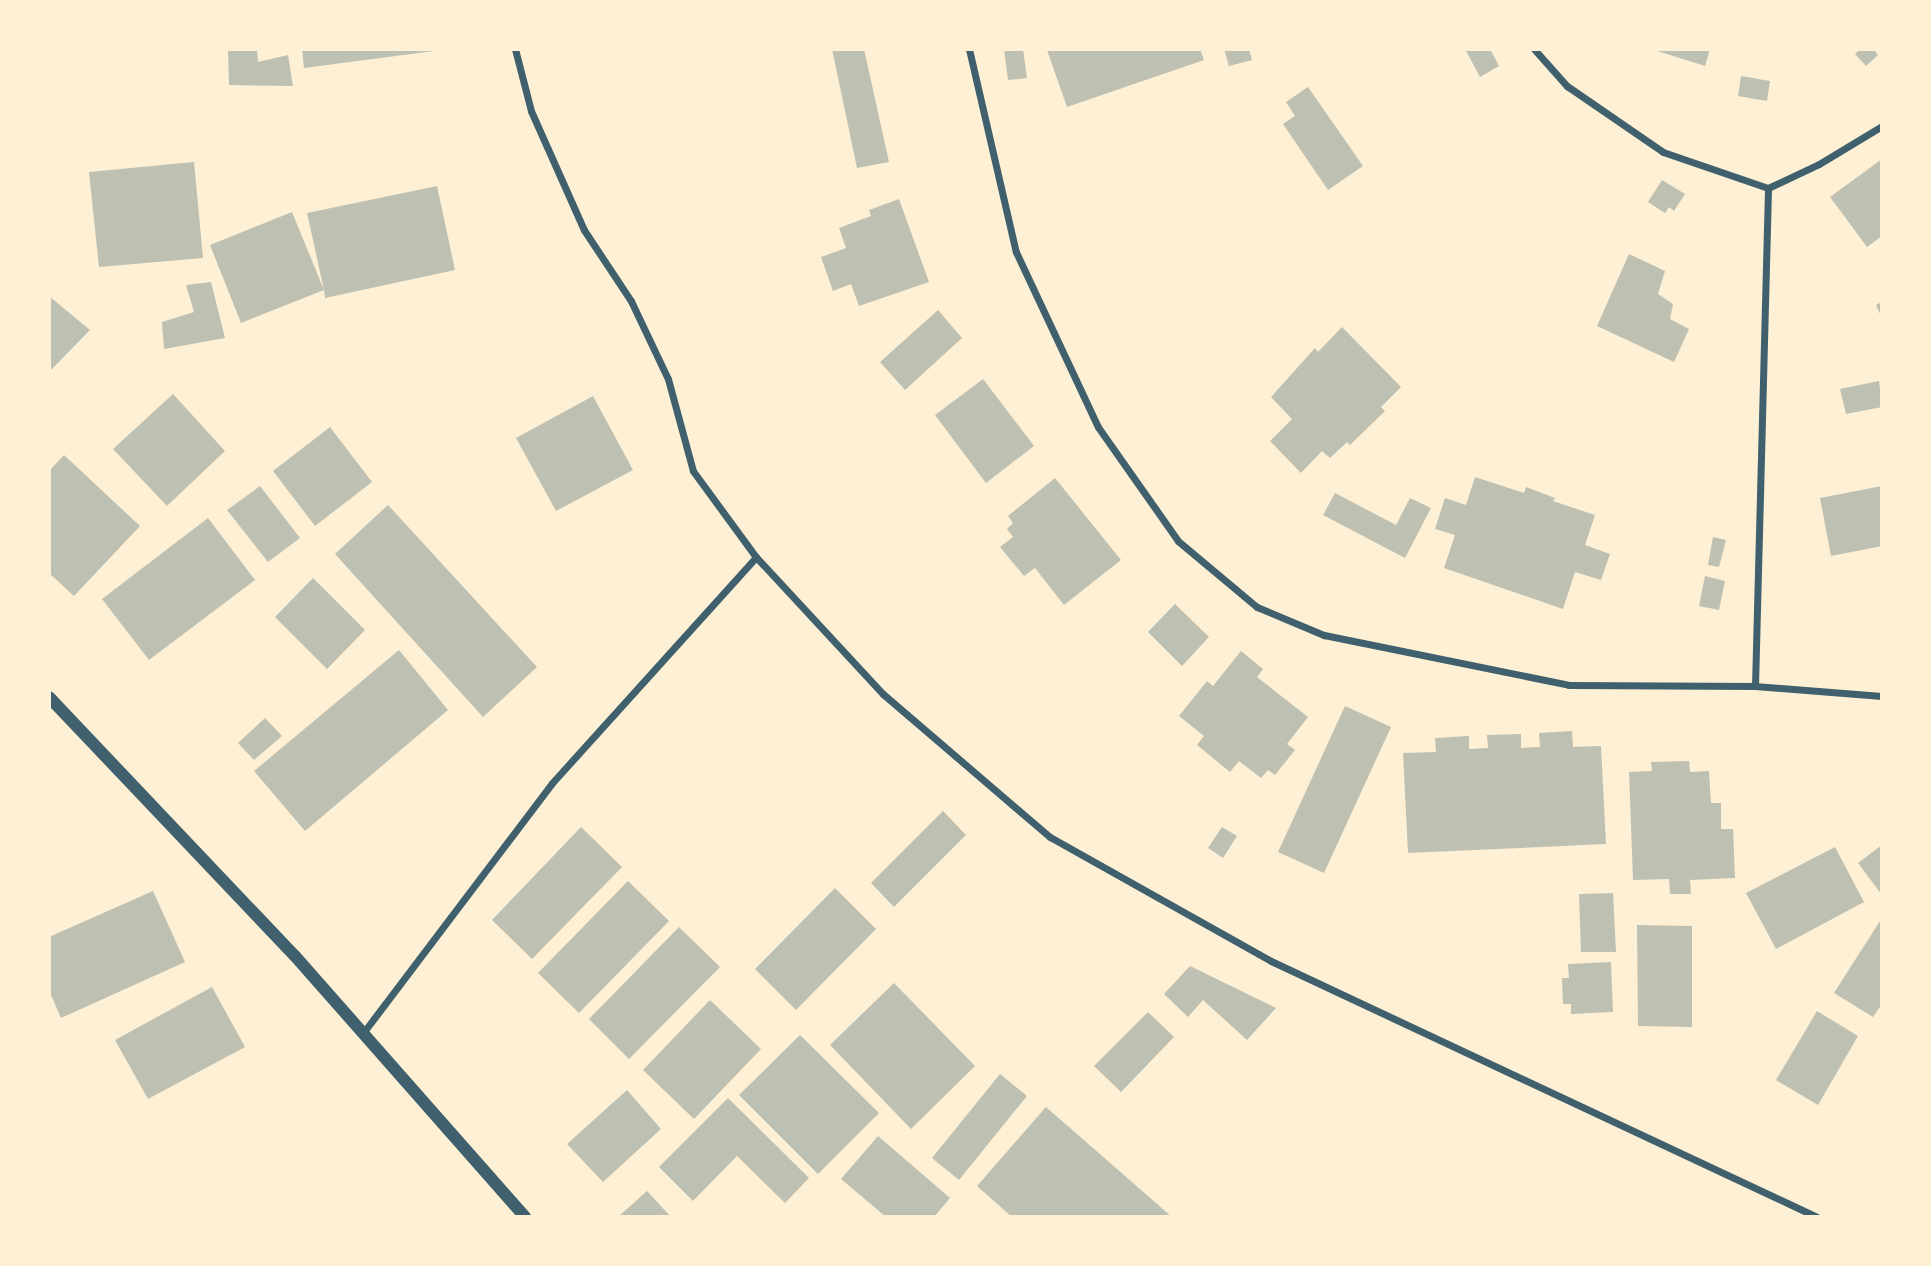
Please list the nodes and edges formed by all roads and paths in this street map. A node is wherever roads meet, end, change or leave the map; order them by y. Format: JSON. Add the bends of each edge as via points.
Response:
{"nodes":[{"id":1,"x":515,"y":49,"type":"edge"},
{"id":2,"x":969,"y":49,"type":"edge"},
{"id":3,"x":1534,"y":49,"type":"edge"},
{"id":4,"x":1882,"y":126,"type":"edge"},
{"id":5,"x":1768,"y":188,"type":"junction"},
{"id":6,"x":756,"y":557,"type":"junction"},
{"id":7,"x":1755,"y":686,"type":"junction"},
{"id":8,"x":1882,"y":696,"type":"edge"},
{"id":9,"x":49,"y":697,"type":"edge"},
{"id":10,"x":363,"y":1033,"type":"junction"},
{"id":11,"x":525,"y":1217,"type":"edge"},
{"id":12,"x":1817,"y":1217,"type":"edge"}],
"edges":[{"from":1,"to":6,"type":"street","via":[[531,111],[584,230],[631,301],[668,379],[693,471]]},
{"from":2,"to":7,"type":"street","via":[[1016,253],[1098,427],[1178,541],[1257,607],[1324,635],[1569,685]]},
{"from":3,"to":5,"type":"street","via":[[1567,86],[1662,152]]},
{"from":4,"to":5,"type":"street"},
{"from":5,"to":7,"type":"street"},
{"from":6,"to":10,"type":"street","via":[[552,783]]},
{"from":6,"to":12,"type":"street","via":[[883,694],[1050,837],[1271,961]]},
{"from":7,"to":8,"type":"street"},
{"from":9,"to":10,"type":"street"},
{"from":10,"to":11,"type":"street"}]}
